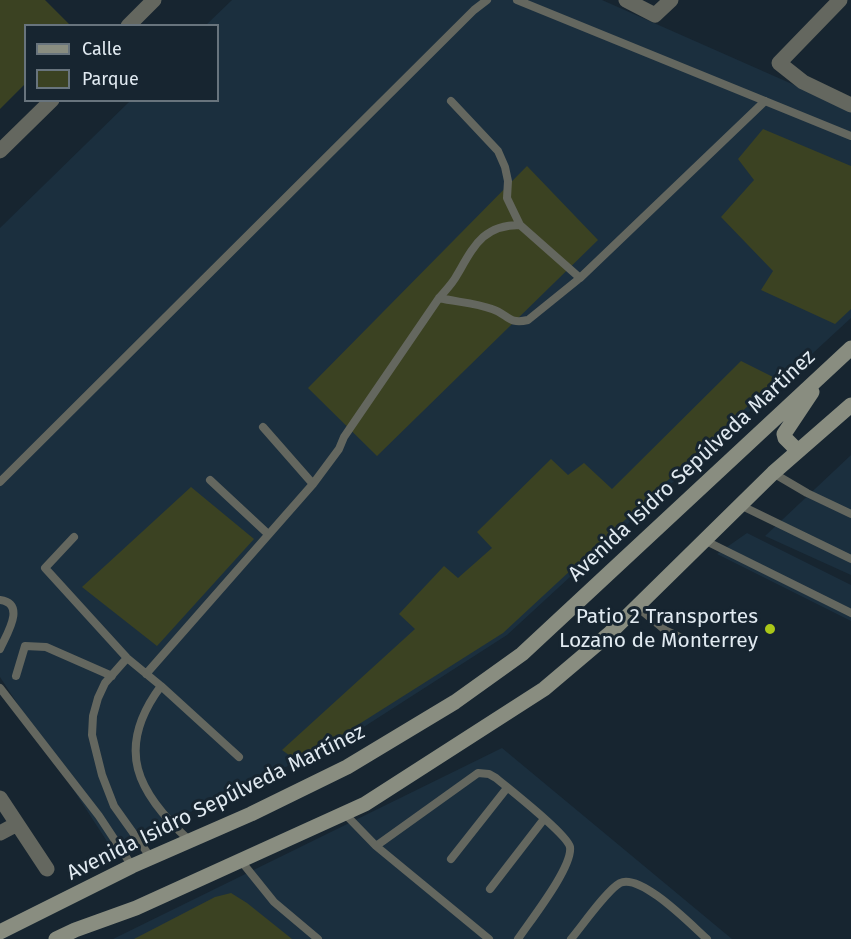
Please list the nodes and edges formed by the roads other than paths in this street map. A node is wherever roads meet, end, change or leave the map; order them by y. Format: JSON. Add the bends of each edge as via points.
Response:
{"nodes":[{"id":1,"x":154,"y":0,"type":"edge"},
{"id":2,"x":487,"y":0,"type":"edge"},
{"id":3,"x":517,"y":0,"type":"edge"},
{"id":4,"x":626,"y":0,"type":"edge"},
{"id":5,"x":671,"y":0,"type":"edge"},
{"id":6,"x":840,"y":0,"type":"edge"},
{"id":7,"x":130,"y":24,"type":"edge"},
{"id":8,"x":451,"y":101,"type":"dead end"},
{"id":9,"x":765,"y":101,"type":"junction"},
{"id":10,"x":50,"y":102,"type":"edge"},
{"id":11,"x":851,"y":105,"type":"edge"},
{"id":12,"x":851,"y":136,"type":"edge"},
{"id":13,"x":0,"y":151,"type":"edge"},
{"id":14,"x":520,"y":225,"type":"junction"},
{"id":15,"x":580,"y":278,"type":"junction"},
{"id":16,"x":439,"y":298,"type":"junction"},
{"id":17,"x":851,"y":348,"type":"edge"},
{"id":18,"x":825,"y":372,"type":"junction"},
{"id":19,"x":851,"y":405,"type":"edge"},
{"id":20,"x":263,"y":427,"type":"dead end"},
{"id":21,"x":798,"y":451,"type":"junction"},
{"id":22,"x":773,"y":473,"type":"junction"},
{"id":23,"x":210,"y":480,"type":"dead end"},
{"id":24,"x":0,"y":482,"type":"edge"},
{"id":25,"x":313,"y":484,"type":"junction"},
{"id":26,"x":740,"y":505,"type":"junction"},
{"id":27,"x":851,"y":514,"type":"edge"},
{"id":28,"x":268,"y":534,"type":"junction"},
{"id":29,"x":74,"y":537,"type":"dead end"},
{"id":30,"x":706,"y":541,"type":"junction"},
{"id":31,"x":851,"y":560,"type":"edge"},
{"id":32,"x":0,"y":600,"type":"edge"},
{"id":33,"x":636,"y":606,"type":"junction"},
{"id":34,"x":851,"y":613,"type":"edge"},
{"id":35,"x":695,"y":644,"type":"dead end"},
{"id":36,"x":0,"y":648,"type":"edge"},
{"id":37,"x":127,"y":658,"type":"junction"},
{"id":38,"x":146,"y":674,"type":"junction"},
{"id":39,"x":16,"y":676,"type":"dead end"},
{"id":40,"x":111,"y":676,"type":"junction"},
{"id":41,"x":161,"y":686,"type":"junction"},
{"id":42,"x":0,"y":688,"type":"edge"},
{"id":43,"x":239,"y":757,"type":"dead end"},
{"id":44,"x":507,"y":788,"type":"junction"},
{"id":45,"x":0,"y":798,"type":"edge"},
{"id":46,"x":345,"y":814,"type":"junction"},
{"id":47,"x":544,"y":819,"type":"junction"},
{"id":48,"x":17,"y":824,"type":"junction"},
{"id":49,"x":0,"y":833,"type":"edge"},
{"id":50,"x":190,"y":841,"type":"junction"},
{"id":51,"x":376,"y":846,"type":"junction"},
{"id":52,"x":151,"y":858,"type":"junction"},
{"id":53,"x":451,"y":859,"type":"dead end"},
{"id":54,"x":241,"y":861,"type":"junction"},
{"id":55,"x":132,"y":866,"type":"junction"},
{"id":56,"x":47,"y":869,"type":"dead end"},
{"id":57,"x":490,"y":889,"type":"dead end"},
{"id":58,"x":0,"y":932,"type":"edge"},
{"id":59,"x":77,"y":934,"type":"edge"},
{"id":60,"x":56,"y":939,"type":"edge"},
{"id":61,"x":318,"y":939,"type":"edge"},
{"id":62,"x":489,"y":939,"type":"edge"},
{"id":63,"x":518,"y":939,"type":"edge"},
{"id":64,"x":571,"y":939,"type":"edge"},
{"id":65,"x":707,"y":939,"type":"edge"}],
"edges":[{"from":1,"to":7,"type":"street"},
{"from":2,"to":24,"type":"lane"},
{"from":3,"to":9,"type":"lane"},
{"from":4,"to":5,"type":"street","via":[[656,15]]},
{"from":6,"to":11,"type":"street","via":[[778,63],[803,82]]},
{"from":8,"to":14,"type":"lane","via":[[498,151],[506,168],[507,198]]},
{"from":9,"to":12,"type":"lane"},
{"from":9,"to":15,"type":"lane"},
{"from":10,"to":13,"type":"street"},
{"from":14,"to":15,"type":"lane"},
{"from":14,"to":16,"type":"lane","via":[[493,229],[475,245],[457,277]]},
{"from":15,"to":16,"type":"lane","via":[[528,320],[518,322],[495,309]]},
{"from":16,"to":25,"type":"lane"},
{"from":17,"to":18,"type":"main road","name":"Avenida Isidro Sepúlveda Martínez"},
{"from":18,"to":21,"type":"main road","via":[[785,430],[785,438]]},
{"from":18,"to":50,"type":"main road","name":"Avenida Isidro Sepúlveda Martínez","via":[[522,654],[455,702],[347,767]]},
{"from":19,"to":21,"type":"main road"},
{"from":20,"to":25,"type":"lane"},
{"from":21,"to":22,"type":"main road"},
{"from":22,"to":26,"type":"main road"},
{"from":22,"to":27,"type":"lane"},
{"from":23,"to":28,"type":"lane"},
{"from":25,"to":28,"type":"lane"},
{"from":26,"to":30,"type":"main road"},
{"from":26,"to":31,"type":"lane"},
{"from":28,"to":38,"type":"lane"},
{"from":29,"to":37,"type":"lane","via":[[45,568]]},
{"from":30,"to":33,"type":"main road"},
{"from":30,"to":34,"type":"lane"},
{"from":32,"to":36,"type":"lane","via":[[13,609],[14,618]]},
{"from":33,"to":35,"type":"lane","via":[[665,630]]},
{"from":33,"to":46,"type":"main road","via":[[544,689]]},
{"from":37,"to":38,"type":"lane"},
{"from":37,"to":40,"type":"lane"},
{"from":38,"to":41,"type":"lane"},
{"from":39,"to":40,"type":"lane","via":[[25,646],[46,647]]},
{"from":40,"to":52,"type":"lane","via":[[98,698],[92,735],[114,806]]},
{"from":41,"to":43,"type":"lane"},
{"from":41,"to":50,"type":"lane","via":[[142,717],[135,759],[152,802]]},
{"from":42,"to":55,"type":"lane","via":[[99,816]]},
{"from":44,"to":47,"type":"lane"},
{"from":44,"to":51,"type":"lane","via":[[489,774],[478,774]]},
{"from":44,"to":53,"type":"lane"},
{"from":45,"to":48,"type":"street"},
{"from":46,"to":51,"type":"lane"},
{"from":46,"to":54,"type":"main road"},
{"from":47,"to":57,"type":"lane"},
{"from":47,"to":63,"type":"lane","via":[[568,842],[569,858]]},
{"from":48,"to":49,"type":"street"},
{"from":48,"to":56,"type":"street"},
{"from":50,"to":52,"type":"main road","name":"Avenida Isidro Sepúlveda Martínez"},
{"from":51,"to":62,"type":"lane"},
{"from":52,"to":55,"type":"main road","name":"Avenida Isidro Sepúlveda Martínez"},
{"from":54,"to":59,"type":"main road"},
{"from":54,"to":61,"type":"lane","via":[[274,902]]},
{"from":55,"to":58,"type":"main road","name":"Avenida Isidro Sepúlveda Martínez"},
{"from":59,"to":60,"type":"main road"},
{"from":64,"to":65,"type":"lane","via":[[610,892],[621,883],[633,881],[646,887]]}]}
